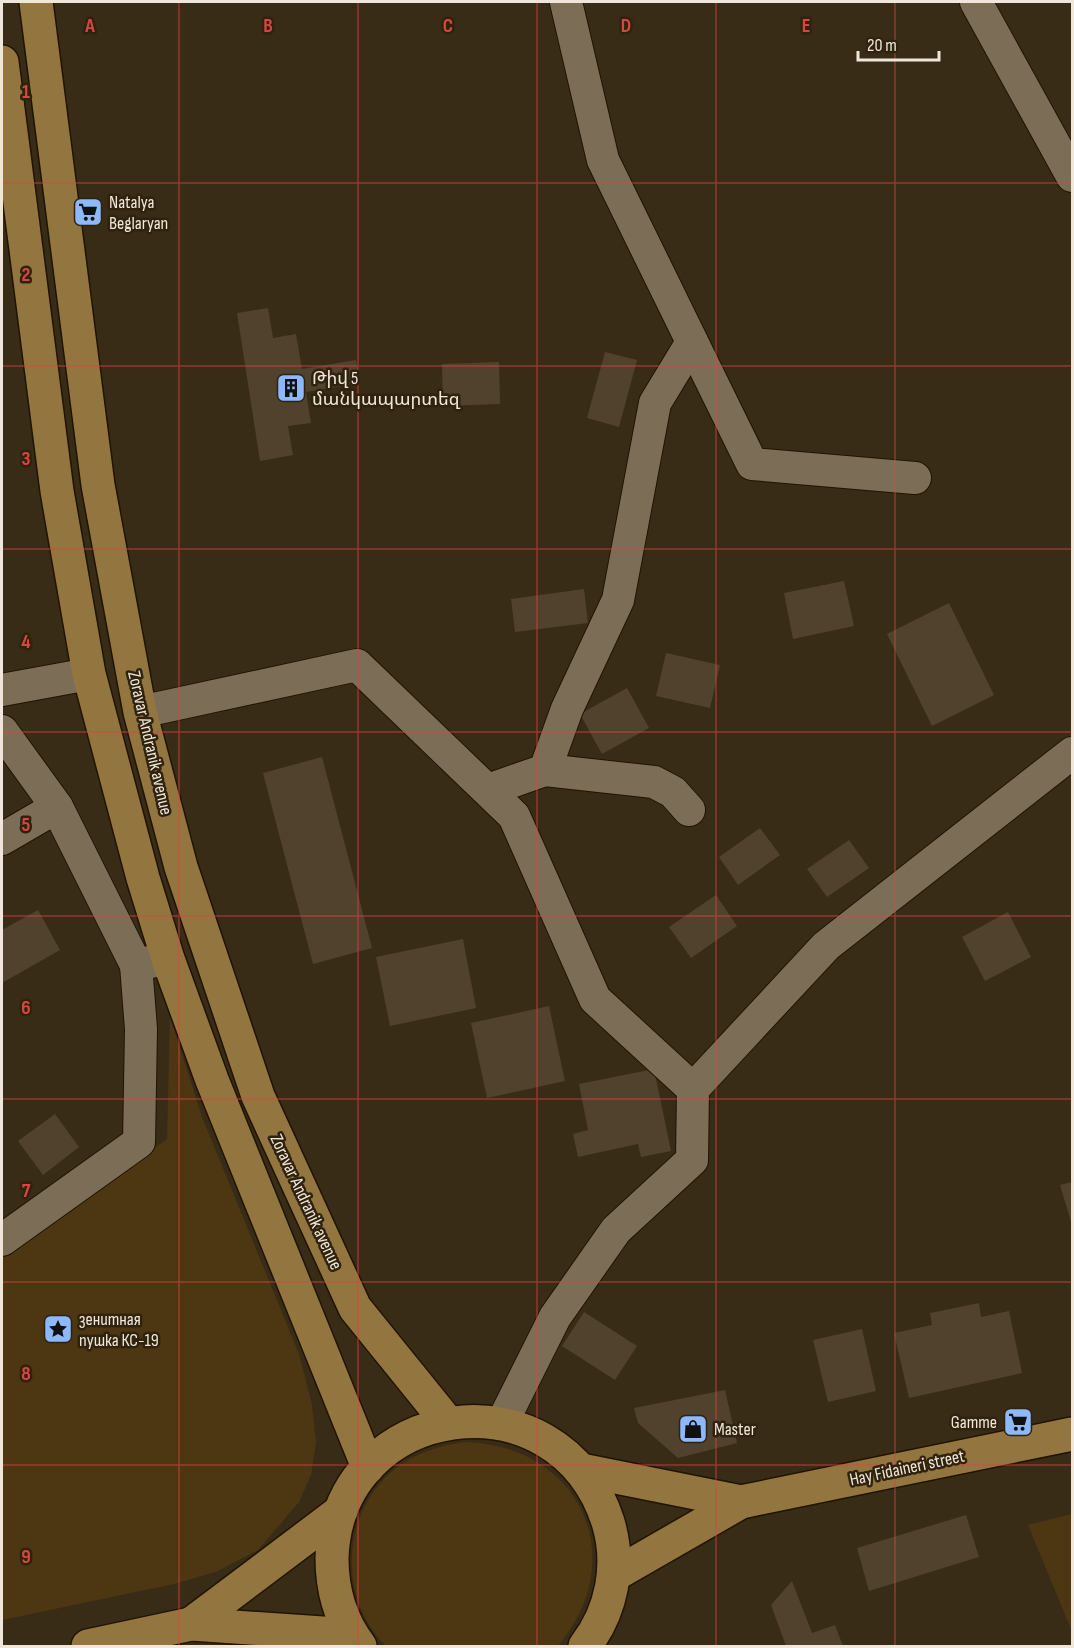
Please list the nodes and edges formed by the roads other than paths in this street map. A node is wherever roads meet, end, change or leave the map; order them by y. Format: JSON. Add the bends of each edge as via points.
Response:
{"nodes":[{"id":1,"x":36,"y":2,"type":"edge"},
{"id":2,"x":566,"y":2,"type":"edge"},
{"id":3,"x":975,"y":2,"type":"edge"},
{"id":4,"x":2,"y":62,"type":"edge"},
{"id":5,"x":1072,"y":176,"type":"edge"},
{"id":6,"x":692,"y":342,"type":"junction"},
{"id":7,"x":915,"y":478,"type":"dead end"},
{"id":8,"x":89,"y":674,"type":"junction"},
{"id":9,"x":2,"y":690,"type":"edge"},
{"id":10,"x":140,"y":712,"type":"junction"},
{"id":11,"x":2,"y":731,"type":"edge"},
{"id":12,"x":1072,"y":753,"type":"edge"},
{"id":13,"x":545,"y":770,"type":"junction"},
{"id":14,"x":488,"y":790,"type":"junction"},
{"id":15,"x":57,"y":807,"type":"junction"},
{"id":16,"x":689,"y":810,"type":"dead end"},
{"id":17,"x":2,"y":839,"type":"edge"},
{"id":18,"x":168,"y":959,"type":"junction"},
{"id":19,"x":136,"y":965,"type":"junction"},
{"id":20,"x":693,"y":1089,"type":"junction"},
{"id":21,"x":2,"y":1240,"type":"edge"},
{"id":22,"x":448,"y":1423,"type":"junction"},
{"id":23,"x":502,"y":1424,"type":"junction"},
{"id":24,"x":1072,"y":1434,"type":"edge"},
{"id":25,"x":368,"y":1467,"type":"junction"},
{"id":26,"x":581,"y":1470,"type":"junction"},
{"id":27,"x":741,"y":1502,"type":"junction"},
{"id":28,"x":341,"y":1511,"type":"junction"},
{"id":29,"x":614,"y":1575,"type":"junction"},
{"id":30,"x":191,"y":1624,"type":"junction"},
{"id":31,"x":356,"y":1641,"type":"edge"},
{"id":32,"x":592,"y":1643,"type":"edge"},
{"id":33,"x":88,"y":1647,"type":"edge"}],
"edges":[{"from":1,"to":10,"type":"main road","name":"Zoravar Andranik avenue","via":[[98,486]]},
{"from":2,"to":6,"type":"street","via":[[603,160]]},
{"from":3,"to":5,"type":"street"},
{"from":4,"to":8,"type":"main road","name":"Zoravar Andranik avenue","via":[[57,491]]},
{"from":6,"to":7,"type":"street","via":[[752,464]]},
{"from":6,"to":13,"type":"street","via":[[655,403],[618,600],[567,709]]},
{"from":8,"to":9,"type":"street"},
{"from":8,"to":18,"type":"main road","name":"Zoravar Andranik avenue"},
{"from":10,"to":14,"type":"street","via":[[357,665]]},
{"from":10,"to":22,"type":"main road","name":"Zoravar Andranik avenue","via":[[181,867],[258,1096],[355,1308]]},
{"from":11,"to":15,"type":"street"},
{"from":12,"to":20,"type":"street","via":[[826,946]]},
{"from":13,"to":14,"type":"street"},
{"from":13,"to":16,"type":"street","via":[[654,782],[673,792]]},
{"from":14,"to":20,"type":"street","via":[[514,816],[595,999]]},
{"from":15,"to":17,"type":"street"},
{"from":15,"to":19,"type":"street"},
{"from":18,"to":19,"type":"street"},
{"from":18,"to":25,"type":"main road","name":"Zoravar Andranik avenue","via":[[212,1080]]},
{"from":19,"to":21,"type":"street","via":[[141,1029],[139,1142]]},
{"from":20,"to":23,"type":"street","via":[[692,1160],[616,1230],[555,1317]]},
{"from":22,"to":23,"type":"main road","via":[[479,1420]]},
{"from":22,"to":25,"type":"main road","via":[[418,1431]]},
{"from":23,"to":26,"type":"main road","via":[[532,1433],[558,1448]]},
{"from":24,"to":27,"type":"main road","name":"Hay Fidaineri street"},
{"from":25,"to":28,"type":"main road"},
{"from":26,"to":27,"type":"main road","name":"Hay Fidaineri street"},
{"from":26,"to":29,"type":"main road","via":[[601,1501],[613,1538]]},
{"from":27,"to":29,"type":"main road","name":"Hay Fidaineri street"},
{"from":28,"to":30,"type":"main road"},
{"from":28,"to":31,"type":"main road","via":[[333,1542],[332,1574],[338,1606]]},
{"from":29,"to":32,"type":"main road","via":[[608,1606]]},
{"from":30,"to":31,"type":"main road"},
{"from":30,"to":33,"type":"main road"}]}
